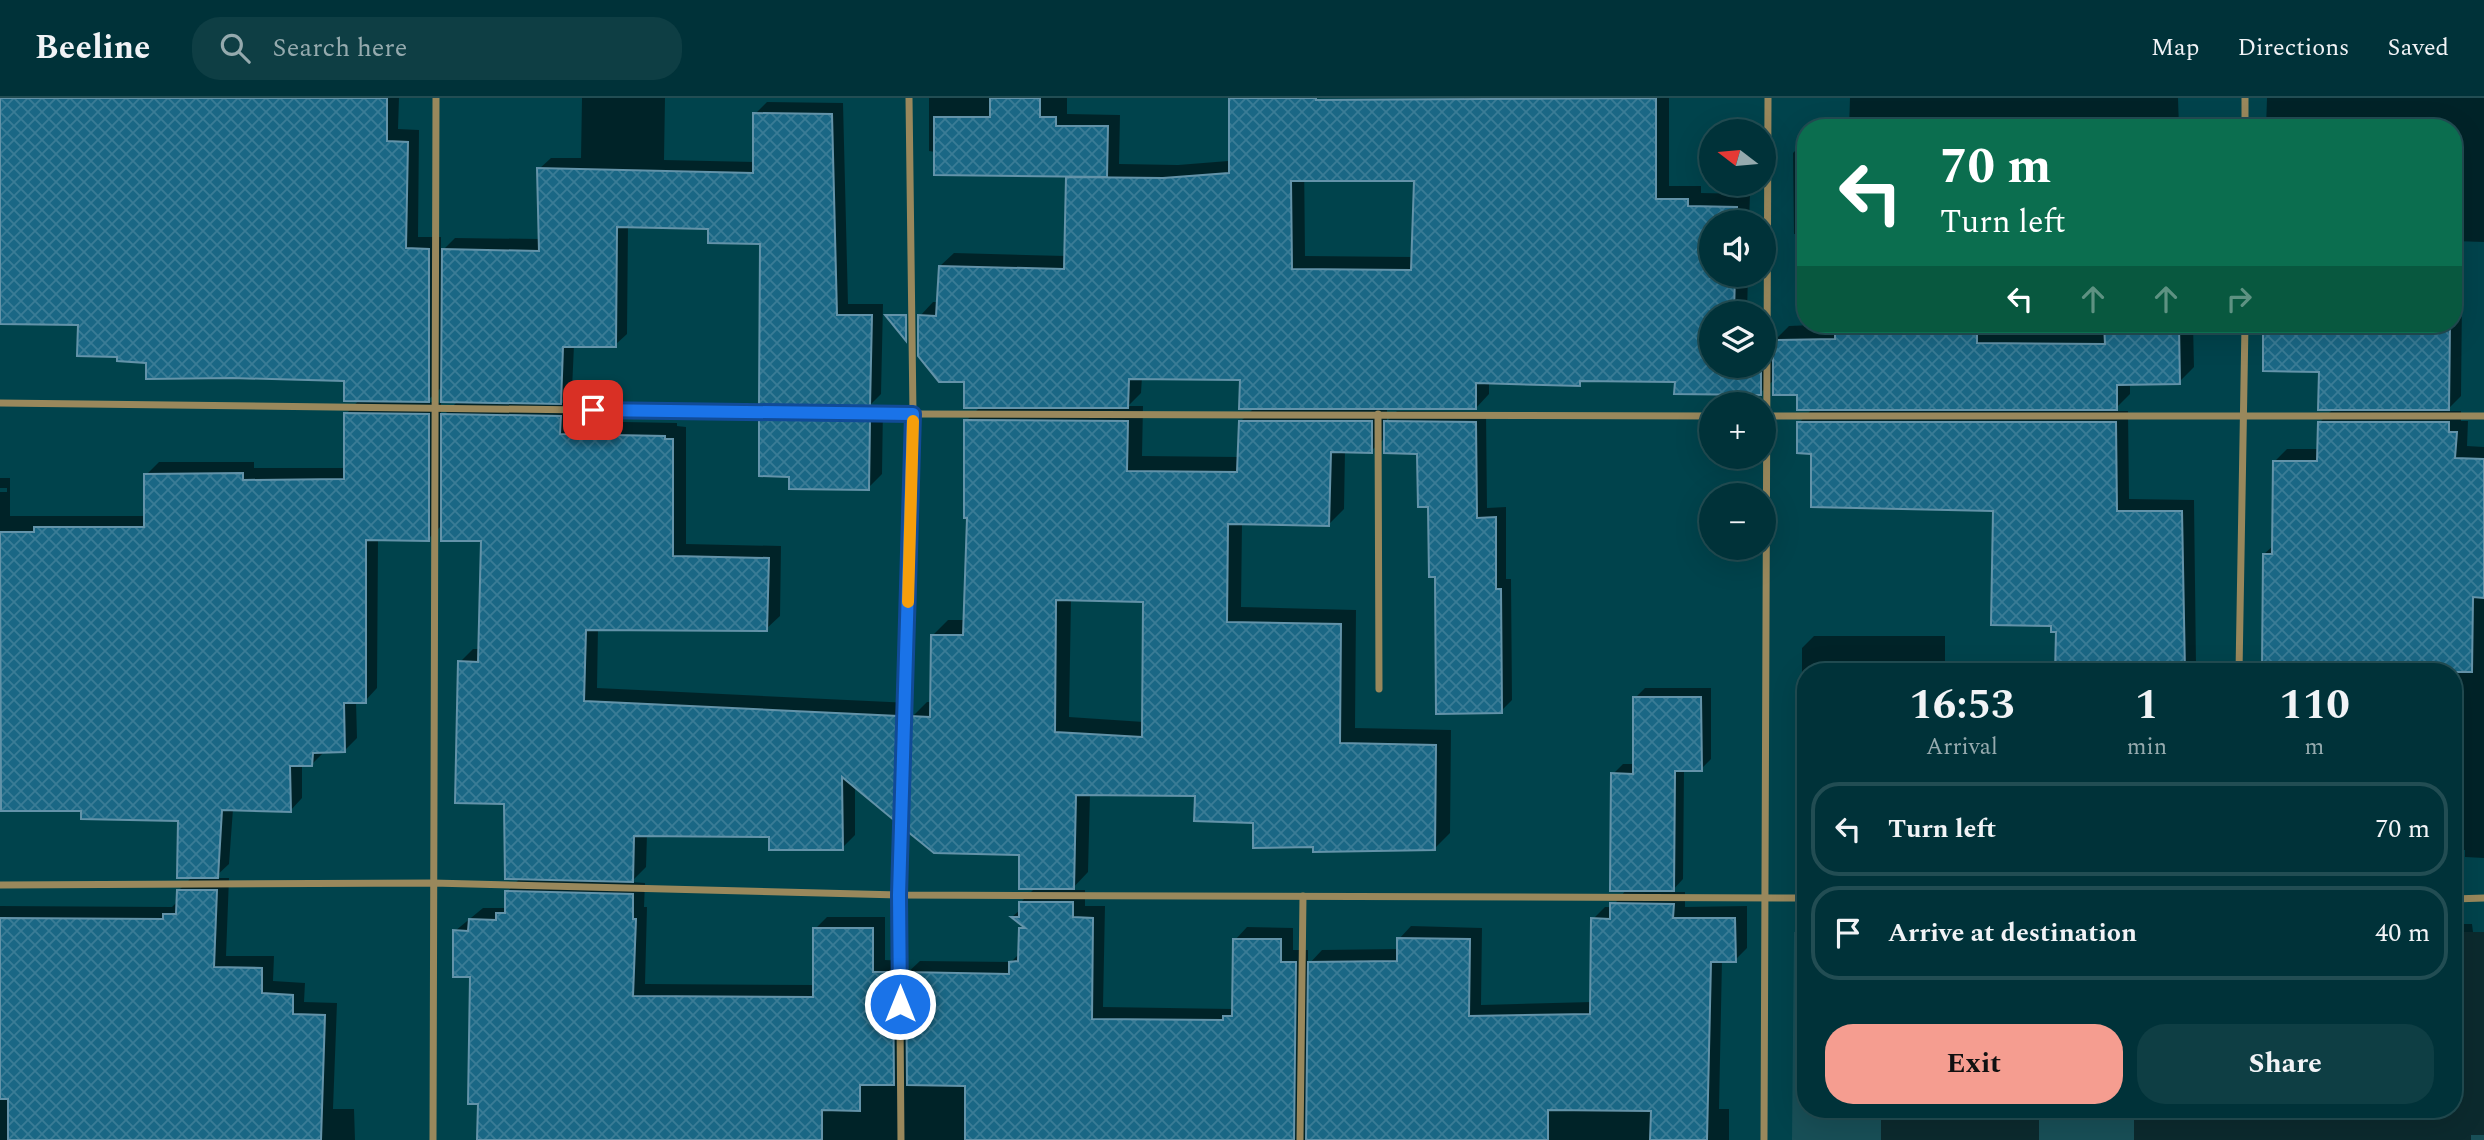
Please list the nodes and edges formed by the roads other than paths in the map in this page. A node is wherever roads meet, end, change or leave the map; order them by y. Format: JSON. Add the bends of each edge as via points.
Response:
{"nodes":[{"id":1,"x":436,"y":98,"type":"edge"},
{"id":2,"x":909,"y":98,"type":"edge"},
{"id":3,"x":1768,"y":98,"type":"edge"},
{"id":4,"x":2245,"y":98,"type":"edge"},
{"id":5,"x":2245,"y":119,"type":"edge"},
{"id":6,"x":2245,"y":333,"type":"edge"},
{"id":7,"x":1765,"y":392,"type":"edge"},
{"id":8,"x":0,"y":403,"type":"edge"},
{"id":9,"x":433,"y":408,"type":"junction"},
{"id":10,"x":913,"y":414,"type":"junction"},
{"id":11,"x":1378,"y":414,"type":"junction"},
{"id":12,"x":1699,"y":416,"type":"edge"},
{"id":13,"x":1776,"y":416,"type":"edge"},
{"id":14,"x":2244,"y":416,"type":"junction"},
{"id":15,"x":2484,"y":416,"type":"edge"},
{"id":16,"x":1765,"y":469,"type":"edge"},
{"id":17,"x":2239,"y":663,"type":"edge"},
{"id":18,"x":1379,"y":689,"type":"dead end"},
{"id":19,"x":433,"y":883,"type":"junction"},
{"id":20,"x":0,"y":885,"type":"edge"},
{"id":21,"x":899,"y":895,"type":"junction"},
{"id":22,"x":1303,"y":896,"type":"junction"},
{"id":23,"x":1765,"y":897,"type":"junction"},
{"id":24,"x":1797,"y":898,"type":"edge"},
{"id":25,"x":2484,"y":898,"type":"edge"},
{"id":26,"x":2462,"y":899,"type":"edge"},
{"id":27,"x":433,"y":1140,"type":"edge"},
{"id":28,"x":901,"y":1140,"type":"edge"},
{"id":29,"x":1300,"y":1140,"type":"edge"},
{"id":30,"x":1764,"y":1140,"type":"edge"}],
"edges":[{"from":1,"to":9,"type":"street"},
{"from":2,"to":10,"type":"street"},
{"from":3,"to":7,"type":"street"},
{"from":4,"to":5,"type":"street"},
{"from":6,"to":14,"type":"street"},
{"from":8,"to":9,"type":"street"},
{"from":9,"to":10,"type":"street"},
{"from":9,"to":19,"type":"street"},
{"from":10,"to":11,"type":"street"},
{"from":10,"to":21,"type":"street"},
{"from":11,"to":12,"type":"street"},
{"from":11,"to":18,"type":"street"},
{"from":13,"to":14,"type":"street"},
{"from":14,"to":15,"type":"street"},
{"from":14,"to":17,"type":"street"},
{"from":16,"to":23,"type":"street"},
{"from":19,"to":20,"type":"street"},
{"from":19,"to":21,"type":"street"},
{"from":19,"to":27,"type":"street"},
{"from":21,"to":22,"type":"street"},
{"from":21,"to":28,"type":"street"},
{"from":22,"to":23,"type":"street"},
{"from":22,"to":29,"type":"street"},
{"from":23,"to":24,"type":"street"},
{"from":23,"to":30,"type":"street"},
{"from":25,"to":26,"type":"street"}]}
